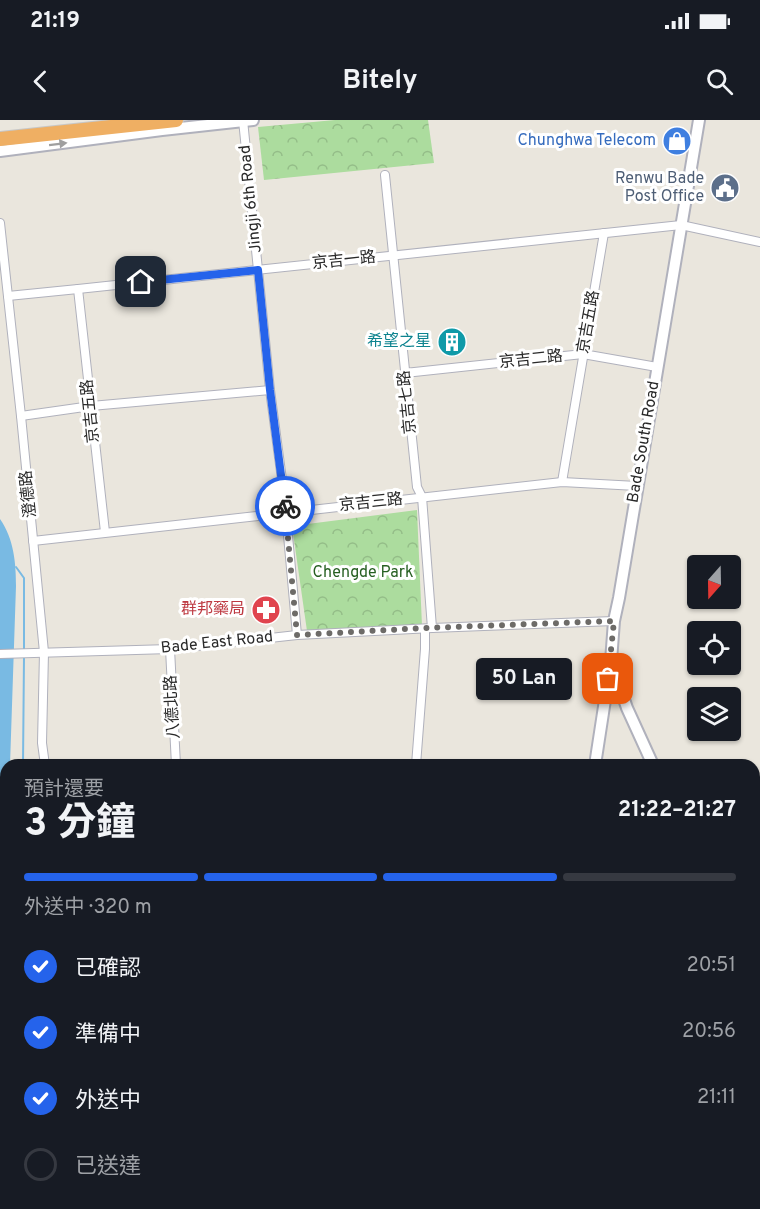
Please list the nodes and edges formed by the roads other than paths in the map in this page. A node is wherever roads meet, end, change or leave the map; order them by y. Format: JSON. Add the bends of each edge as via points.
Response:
{"nodes":[{"id":1,"x":176,"y":120,"type":"edge"},
{"id":2,"x":246,"y":120,"type":"edge"},
{"id":3,"x":699,"y":120,"type":"edge"},
{"id":4,"x":0,"y":139,"type":"edge"},
{"id":5,"x":0,"y":151,"type":"edge"},
{"id":6,"x":385,"y":175,"type":"dead end"},
{"id":7,"x":0,"y":223,"type":"edge"},
{"id":8,"x":681,"y":225,"type":"junction"},
{"id":9,"x":604,"y":234,"type":"junction"},
{"id":10,"x":760,"y":242,"type":"edge"},
{"id":11,"x":393,"y":256,"type":"junction"},
{"id":12,"x":258,"y":270,"type":"junction"},
{"id":13,"x":78,"y":289,"type":"junction"},
{"id":14,"x":8,"y":296,"type":"junction"},
{"id":15,"x":583,"y":354,"type":"junction"},
{"id":16,"x":657,"y":367,"type":"junction"},
{"id":17,"x":405,"y":373,"type":"junction"},
{"id":18,"x":270,"y":390,"type":"junction"},
{"id":19,"x":90,"y":406,"type":"junction"},
{"id":20,"x":21,"y":416,"type":"junction"},
{"id":21,"x":562,"y":482,"type":"junction"},
{"id":22,"x":637,"y":486,"type":"junction"},
{"id":23,"x":422,"y":497,"type":"junction"},
{"id":24,"x":285,"y":512,"type":"junction"},
{"id":25,"x":105,"y":532,"type":"junction"},
{"id":26,"x":33,"y":541,"type":"junction"},
{"id":27,"x":614,"y":621,"type":"junction"},
{"id":28,"x":429,"y":628,"type":"junction"},
{"id":29,"x":297,"y":635,"type":"junction"},
{"id":30,"x":170,"y":649,"type":"junction"},
{"id":31,"x":44,"y":652,"type":"junction"},
{"id":32,"x":0,"y":654,"type":"edge"},
{"id":33,"x":611,"y":661,"type":"junction"},
{"id":34,"x":44,"y":759,"type":"edge"},
{"id":35,"x":176,"y":759,"type":"edge"},
{"id":36,"x":416,"y":759,"type":"edge"},
{"id":37,"x":596,"y":759,"type":"edge"},
{"id":38,"x":650,"y":759,"type":"edge"}],
"edges":[{"from":1,"to":4,"type":"highway"},
{"from":5,"to":2,"type":"street","one_way":true},
{"from":2,"to":12,"type":"street","name":"Jingji 6th Road"},
{"from":3,"to":8,"type":"street","name":"Bade South Road"},
{"from":6,"to":11,"type":"street","name":"京吉七路"},
{"from":7,"to":14,"type":"street","name":"澄德路"},
{"from":8,"to":9,"type":"street","name":"京吉一路"},
{"from":8,"to":10,"type":"street","name":"京吉一路"},
{"from":8,"to":16,"type":"street","name":"Bade South Road"},
{"from":9,"to":11,"type":"street","name":"京吉一路"},
{"from":9,"to":15,"type":"street","name":"京吉五路"},
{"from":11,"to":12,"type":"street","name":"京吉一路"},
{"from":11,"to":17,"type":"street","name":"京吉七路"},
{"from":12,"to":13,"type":"street","name":"京吉一路"},
{"from":12,"to":18,"type":"street","name":"Jingji 6th Road"},
{"from":13,"to":14,"type":"street","name":"京吉一路"},
{"from":13,"to":19,"type":"street","name":"京吉五路"},
{"from":14,"to":20,"type":"street","name":"澄德路"},
{"from":15,"to":16,"type":"street","name":"京吉二路"},
{"from":15,"to":17,"type":"street","name":"京吉二路"},
{"from":15,"to":21,"type":"street","name":"京吉五路"},
{"from":16,"to":22,"type":"street","name":"Bade South Road"},
{"from":17,"to":23,"type":"street","name":"京吉七路","via":[[417,487]]},
{"from":18,"to":19,"type":"street"},
{"from":18,"to":24,"type":"street","name":"Jingji 6th Road"},
{"from":19,"to":20,"type":"street"},
{"from":19,"to":25,"type":"street","name":"京吉五路"},
{"from":20,"to":26,"type":"street","name":"澄德路"},
{"from":21,"to":22,"type":"street","name":"京吉三路"},
{"from":21,"to":23,"type":"street","name":"京吉三路"},
{"from":22,"to":27,"type":"street","name":"Bade South Road"},
{"from":23,"to":24,"type":"street","name":"京吉三路"},
{"from":23,"to":28,"type":"street","name":"京吉七路"},
{"from":24,"to":25,"type":"street","name":"京吉三路"},
{"from":24,"to":29,"type":"street","name":"Jingji 6th Road"},
{"from":25,"to":26,"type":"street","name":"京吉三路"},
{"from":26,"to":31,"type":"street","name":"澄德路"},
{"from":27,"to":28,"type":"street","name":"Bade East Road"},
{"from":27,"to":33,"type":"street","name":"Bade South Road"},
{"from":28,"to":29,"type":"street","name":"Bade East Road"},
{"from":28,"to":36,"type":"street","name":"京吉七路"},
{"from":29,"to":30,"type":"street","name":"Bade East Road"},
{"from":30,"to":31,"type":"street","name":"Bade East Road"},
{"from":30,"to":35,"type":"street","name":"八德北路"},
{"from":31,"to":32,"type":"street","name":"Bade East Road"},
{"from":31,"to":34,"type":"street","name":"澄德路"},
{"from":33,"to":37,"type":"street","name":"Bade South Road"},
{"from":33,"to":38,"type":"street"}]}
